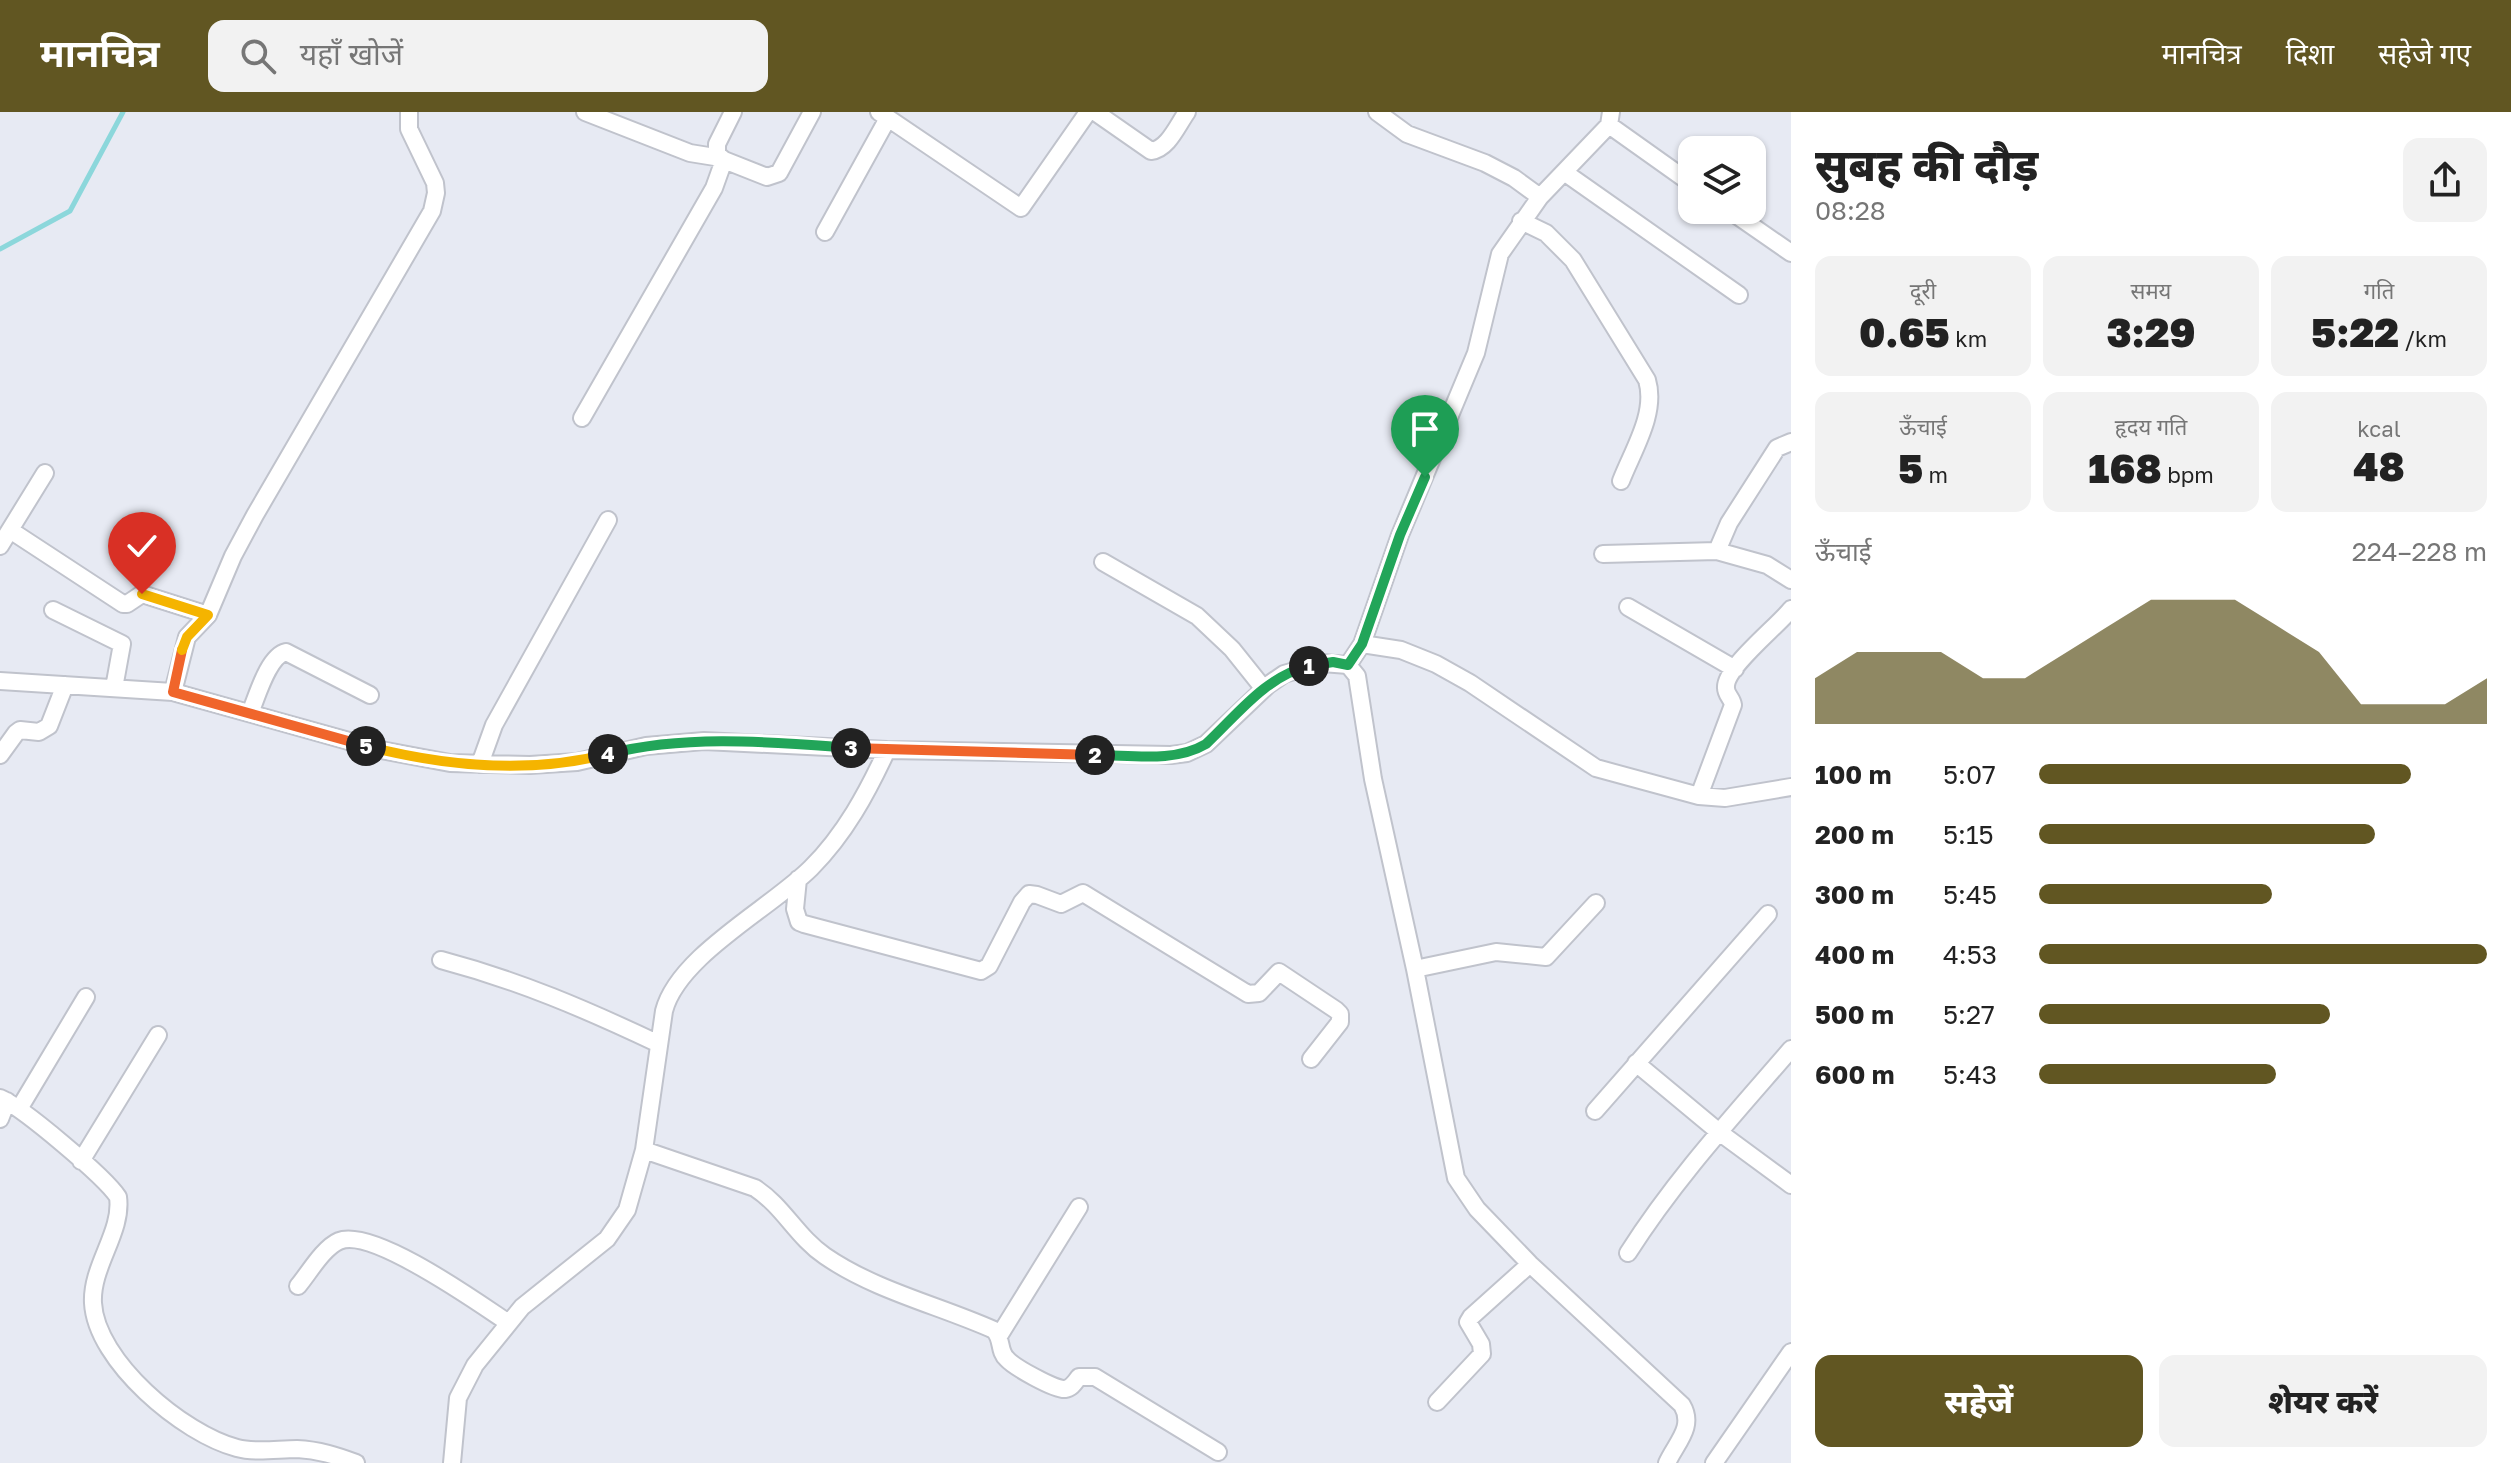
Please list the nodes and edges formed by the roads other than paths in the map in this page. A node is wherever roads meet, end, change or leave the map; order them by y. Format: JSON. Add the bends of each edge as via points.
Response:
{"nodes":[{"id":1,"x":409,"y":112,"type":"edge"},
{"id":2,"x":585,"y":112,"type":"edge"},
{"id":3,"x":733,"y":112,"type":"edge"},
{"id":4,"x":812,"y":112,"type":"edge"},
{"id":5,"x":1088,"y":112,"type":"edge"},
{"id":6,"x":1095,"y":112,"type":"edge"},
{"id":7,"x":1187,"y":112,"type":"edge"},
{"id":8,"x":1377,"y":112,"type":"edge"},
{"id":9,"x":884,"y":115,"type":"edge"},
{"id":10,"x":1610,"y":118,"type":"edge"},
{"id":11,"x":722,"y":159,"type":"junction"},
{"id":12,"x":1564,"y":172,"type":"junction"},
{"id":13,"x":1678,"y":173,"type":"edge"},
{"id":14,"x":1540,"y":197,"type":"junction"},
{"id":15,"x":1521,"y":221,"type":"junction"},
{"id":16,"x":1749,"y":224,"type":"edge"},
{"id":17,"x":825,"y":232,"type":"dead end"},
{"id":18,"x":1791,"y":253,"type":"edge"},
{"id":19,"x":1739,"y":295,"type":"dead end"},
{"id":20,"x":582,"y":418,"type":"dead end"},
{"id":21,"x":1791,"y":442,"type":"edge"},
{"id":22,"x":45,"y":473,"type":"dead end"},
{"id":23,"x":1621,"y":481,"type":"dead end"},
{"id":24,"x":608,"y":520,"type":"dead end"},
{"id":25,"x":10,"y":530,"type":"junction"},
{"id":26,"x":0,"y":546,"type":"edge"},
{"id":27,"x":1717,"y":551,"type":"junction"},
{"id":28,"x":1603,"y":554,"type":"dead end"},
{"id":29,"x":1103,"y":562,"type":"dead end"},
{"id":30,"x":1791,"y":580,"type":"edge"},
{"id":31,"x":1628,"y":607,"type":"dead end"},
{"id":32,"x":1791,"y":609,"type":"edge"},
{"id":33,"x":53,"y":610,"type":"dead end"},
{"id":34,"x":208,"y":615,"type":"junction"},
{"id":35,"x":1362,"y":644,"type":"junction"},
{"id":36,"x":1348,"y":665,"type":"junction"},
{"id":37,"x":1735,"y":669,"type":"junction"},
{"id":38,"x":0,"y":681,"type":"edge"},
{"id":39,"x":65,"y":685,"type":"junction"},
{"id":40,"x":114,"y":688,"type":"junction"},
{"id":41,"x":1264,"y":689,"type":"junction"},
{"id":42,"x":173,"y":692,"type":"junction"},
{"id":43,"x":370,"y":695,"type":"dead end"},
{"id":44,"x":250,"y":713,"type":"junction"},
{"id":45,"x":887,"y":750,"type":"junction"},
{"id":46,"x":0,"y":755,"type":"edge"},
{"id":47,"x":480,"y":764,"type":"junction"},
{"id":48,"x":1791,"y":787,"type":"edge"},
{"id":49,"x":1699,"y":796,"type":"junction"},
{"id":50,"x":798,"y":879,"type":"junction"},
{"id":51,"x":1596,"y":903,"type":"dead end"},
{"id":52,"x":1768,"y":914,"type":"dead end"},
{"id":53,"x":441,"y":960,"type":"dead end"},
{"id":54,"x":1415,"y":969,"type":"junction"},
{"id":55,"x":86,"y":997,"type":"dead end"},
{"id":56,"x":158,"y":1035,"type":"dead end"},
{"id":57,"x":659,"y":1044,"type":"junction"},
{"id":58,"x":1791,"y":1049,"type":"edge"},
{"id":59,"x":1311,"y":1059,"type":"dead end"},
{"id":60,"x":1636,"y":1063,"type":"junction"},
{"id":61,"x":9,"y":1103,"type":"edge"},
{"id":62,"x":1595,"y":1111,"type":"dead end"},
{"id":63,"x":0,"y":1119,"type":"edge"},
{"id":64,"x":1719,"y":1132,"type":"junction"},
{"id":65,"x":644,"y":1150,"type":"junction"},
{"id":66,"x":81,"y":1161,"type":"junction"},
{"id":67,"x":1791,"y":1185,"type":"edge"},
{"id":68,"x":1079,"y":1207,"type":"dead end"},
{"id":69,"x":1628,"y":1253,"type":"dead end"},
{"id":70,"x":1530,"y":1264,"type":"junction"},
{"id":71,"x":298,"y":1286,"type":"dead end"},
{"id":72,"x":507,"y":1322,"type":"junction"},
{"id":73,"x":999,"y":1336,"type":"junction"},
{"id":74,"x":1791,"y":1352,"type":"edge"},
{"id":75,"x":1437,"y":1402,"type":"dead end"},
{"id":76,"x":1218,"y":1452,"type":"dead end"},
{"id":77,"x":356,"y":1463,"type":"edge"},
{"id":78,"x":452,"y":1463,"type":"edge"},
{"id":79,"x":1667,"y":1463,"type":"edge"},
{"id":80,"x":1714,"y":1463,"type":"edge"}],
"edges":[{"from":1,"to":34,"type":"street","via":[[409,129],[435,183],[432,211],[255,515]]},
{"from":2,"to":11,"type":"street","via":[[690,153]]},
{"from":3,"to":11,"type":"street","via":[[717,144]]},
{"from":4,"to":11,"type":"street","via":[[779,173],[762,175]]},
{"from":5,"to":9,"type":"street","via":[[1021,208]]},
{"from":6,"to":7,"type":"street","via":[[1151,151],[1164,146]]},
{"from":8,"to":14,"type":"street","via":[[1407,134],[1485,163]]},
{"from":9,"to":17,"type":"street"},
{"from":10,"to":12,"type":"street"},
{"from":10,"to":13,"type":"street"},
{"from":11,"to":20,"type":"street","via":[[714,188]]},
{"from":12,"to":14,"type":"street"},
{"from":12,"to":19,"type":"street"},
{"from":14,"to":15,"type":"street"},
{"from":15,"to":23,"type":"street","via":[[1546,233],[1573,260],[1647,380],[1646,418]]},
{"from":15,"to":35,"type":"street","via":[[1500,254],[1476,353],[1400,535]]},
{"from":16,"to":18,"type":"street"},
{"from":21,"to":27,"type":"street","via":[[1777,448]]},
{"from":22,"to":25,"type":"street"},
{"from":24,"to":47,"type":"street","via":[[494,725]]},
{"from":25,"to":26,"type":"street"},
{"from":25,"to":34,"type":"street","via":[[123,604],[142,594]]},
{"from":27,"to":28,"type":"street"},
{"from":27,"to":30,"type":"street","via":[[1767,565]]},
{"from":29,"to":41,"type":"street","via":[[1197,616]]},
{"from":31,"to":37,"type":"street"},
{"from":32,"to":37,"type":"street"},
{"from":33,"to":40,"type":"street","via":[[122,644]]},
{"from":34,"to":42,"type":"street","via":[[187,637]]},
{"from":35,"to":36,"type":"street"},
{"from":35,"to":49,"type":"street","via":[[1401,650],[1436,664],[1596,768]]},
{"from":36,"to":41,"type":"street","via":[[1301,668]]},
{"from":36,"to":54,"type":"street","via":[[1357,676],[1373,779]]},
{"from":37,"to":49,"type":"street","via":[[1726,685],[1733,705]]},
{"from":38,"to":39,"type":"street"},
{"from":39,"to":40,"type":"street"},
{"from":39,"to":46,"type":"street","via":[[49,726],[39,732],[20,730]]},
{"from":40,"to":42,"type":"street"},
{"from":41,"to":45,"type":"street","via":[[1206,744],[1187,753]]},
{"from":42,"to":44,"type":"street"},
{"from":43,"to":44,"type":"street","via":[[286,652],[273,660]]},
{"from":44,"to":47,"type":"street","via":[[381,750]]},
{"from":45,"to":47,"type":"street","via":[[704,741],[646,746],[577,762]]},
{"from":45,"to":50,"type":"street","via":[[845,827]]},
{"from":48,"to":49,"type":"street","via":[[1725,798]]},
{"from":50,"to":57,"type":"street","via":[[677,982],[667,1001]]},
{"from":50,"to":59,"type":"street","via":[[799,922],[981,971],[989,966],[1029,894],[1058,905],[1083,893],[1248,994],[1259,993],[1279,972],[1336,1010],[1340,1022]]},
{"from":51,"to":54,"type":"street","via":[[1546,957],[1496,952]]},
{"from":52,"to":60,"type":"street"},
{"from":53,"to":57,"type":"street","via":[[562,999]]},
{"from":54,"to":70,"type":"street","via":[[1456,1178],[1477,1209]]},
{"from":55,"to":61,"type":"street"},
{"from":56,"to":66,"type":"street"},
{"from":57,"to":65,"type":"street"},
{"from":58,"to":64,"type":"street"},
{"from":60,"to":62,"type":"street"},
{"from":60,"to":64,"type":"street"},
{"from":61,"to":63,"type":"street"},
{"from":61,"to":66,"type":"street"},
{"from":64,"to":67,"type":"street"},
{"from":64,"to":69,"type":"street","via":[[1660,1203]]},
{"from":65,"to":72,"type":"street","via":[[627,1210],[607,1239]]},
{"from":65,"to":73,"type":"street","via":[[755,1188],[800,1236],[838,1265]]},
{"from":66,"to":77,"type":"street","via":[[118,1197],[118,1215],[93,1282],[93,1306],[99,1331],[135,1380],[186,1425],[217,1441],[239,1449],[319,1451]]},
{"from":68,"to":73,"type":"street"},
{"from":70,"to":75,"type":"street","via":[[1471,1317],[1468,1322],[1482,1354]]},
{"from":70,"to":79,"type":"street","via":[[1682,1405],[1687,1427]]},
{"from":71,"to":72,"type":"street","via":[[333,1244],[361,1239],[462,1291]]},
{"from":72,"to":78,"type":"street","via":[[462,1387]]},
{"from":73,"to":76,"type":"street","via":[[1009,1361],[1046,1383],[1063,1389],[1079,1377],[1095,1377]]},
{"from":74,"to":80,"type":"street"}]}
